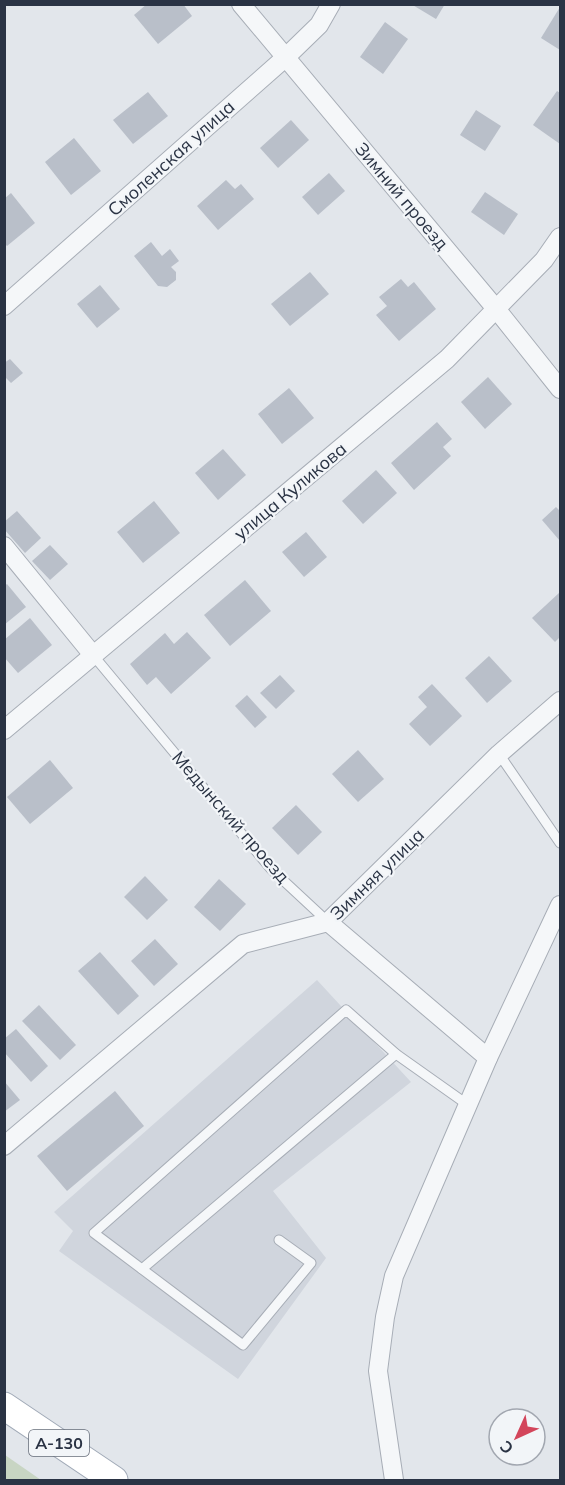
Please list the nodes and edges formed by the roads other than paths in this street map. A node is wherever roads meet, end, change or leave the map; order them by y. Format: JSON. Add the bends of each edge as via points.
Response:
{"nodes":[{"id":1,"x":241,"y":4,"type":"edge"},
{"id":2,"x":331,"y":4,"type":"edge"},
{"id":3,"x":286,"y":57,"type":"junction"},
{"id":4,"x":561,"y":237,"type":"edge"},
{"id":5,"x":4,"y":306,"type":"edge"},
{"id":6,"x":496,"y":309,"type":"junction"},
{"id":7,"x":561,"y":390,"type":"edge"},
{"id":8,"x":4,"y":546,"type":"edge"},
{"id":9,"x":93,"y":655,"type":"junction"},
{"id":10,"x":561,"y":701,"type":"edge"},
{"id":11,"x":4,"y":730,"type":"edge"},
{"id":12,"x":500,"y":753,"type":"junction"},
{"id":13,"x":561,"y":843,"type":"edge"},
{"id":14,"x":561,"y":905,"type":"edge"},
{"id":15,"x":328,"y":922,"type":"junction"},
{"id":16,"x":396,"y":1054,"type":"junction"},
{"id":17,"x":488,"y":1058,"type":"junction"},
{"id":18,"x":468,"y":1105,"type":"junction"},
{"id":19,"x":4,"y":1146,"type":"edge"},
{"id":20,"x":279,"y":1240,"type":"dead end"},
{"id":21,"x":142,"y":1269,"type":"junction"},
{"id":22,"x":4,"y":1406,"type":"edge"},
{"id":23,"x":114,"y":1480,"type":"edge"},
{"id":24,"x":394,"y":1480,"type":"edge"}],
"edges":[{"from":1,"to":3,"type":"street","name":"Зимний проезд"},
{"from":2,"to":3,"type":"street","name":"Смоленская улица","via":[[319,25]]},
{"from":3,"to":5,"type":"street","name":"Смоленская улица"},
{"from":3,"to":6,"type":"street","name":"Зимний проезд"},
{"from":4,"to":6,"type":"street","name":"улица Куликова"},
{"from":6,"to":7,"type":"street","name":"Зимний проезд"},
{"from":6,"to":9,"type":"street","name":"улица Куликова","via":[[447,359]]},
{"from":8,"to":9,"type":"street","name":"Медынский проезд"},
{"from":9,"to":11,"type":"street","name":"улица Куликова"},
{"from":9,"to":15,"type":"lane","name":"Медынский проезд","via":[[271,869]]},
{"from":10,"to":12,"type":"street","name":"Зимняя улица"},
{"from":12,"to":13,"type":"lane"},
{"from":12,"to":15,"type":"street","name":"Зимняя улица"},
{"from":14,"to":17,"type":"street"},
{"from":15,"to":17,"type":"street","name":"Медынский проезд"},
{"from":15,"to":19,"type":"street","name":"Зимняя улица","via":[[243,944]]},
{"from":16,"to":18,"type":"lane"},
{"from":16,"to":21,"type":"lane"},
{"from":16,"to":21,"type":"lane","via":[[346,1010],[94,1233]]},
{"from":17,"to":18,"type":"street"},
{"from":18,"to":24,"type":"street","via":[[394,1276],[385,1317],[378,1371]]},
{"from":20,"to":21,"type":"lane","via":[[311,1263],[243,1345]]},
{"from":22,"to":23,"type":"main road","number":"А-130"}]}
